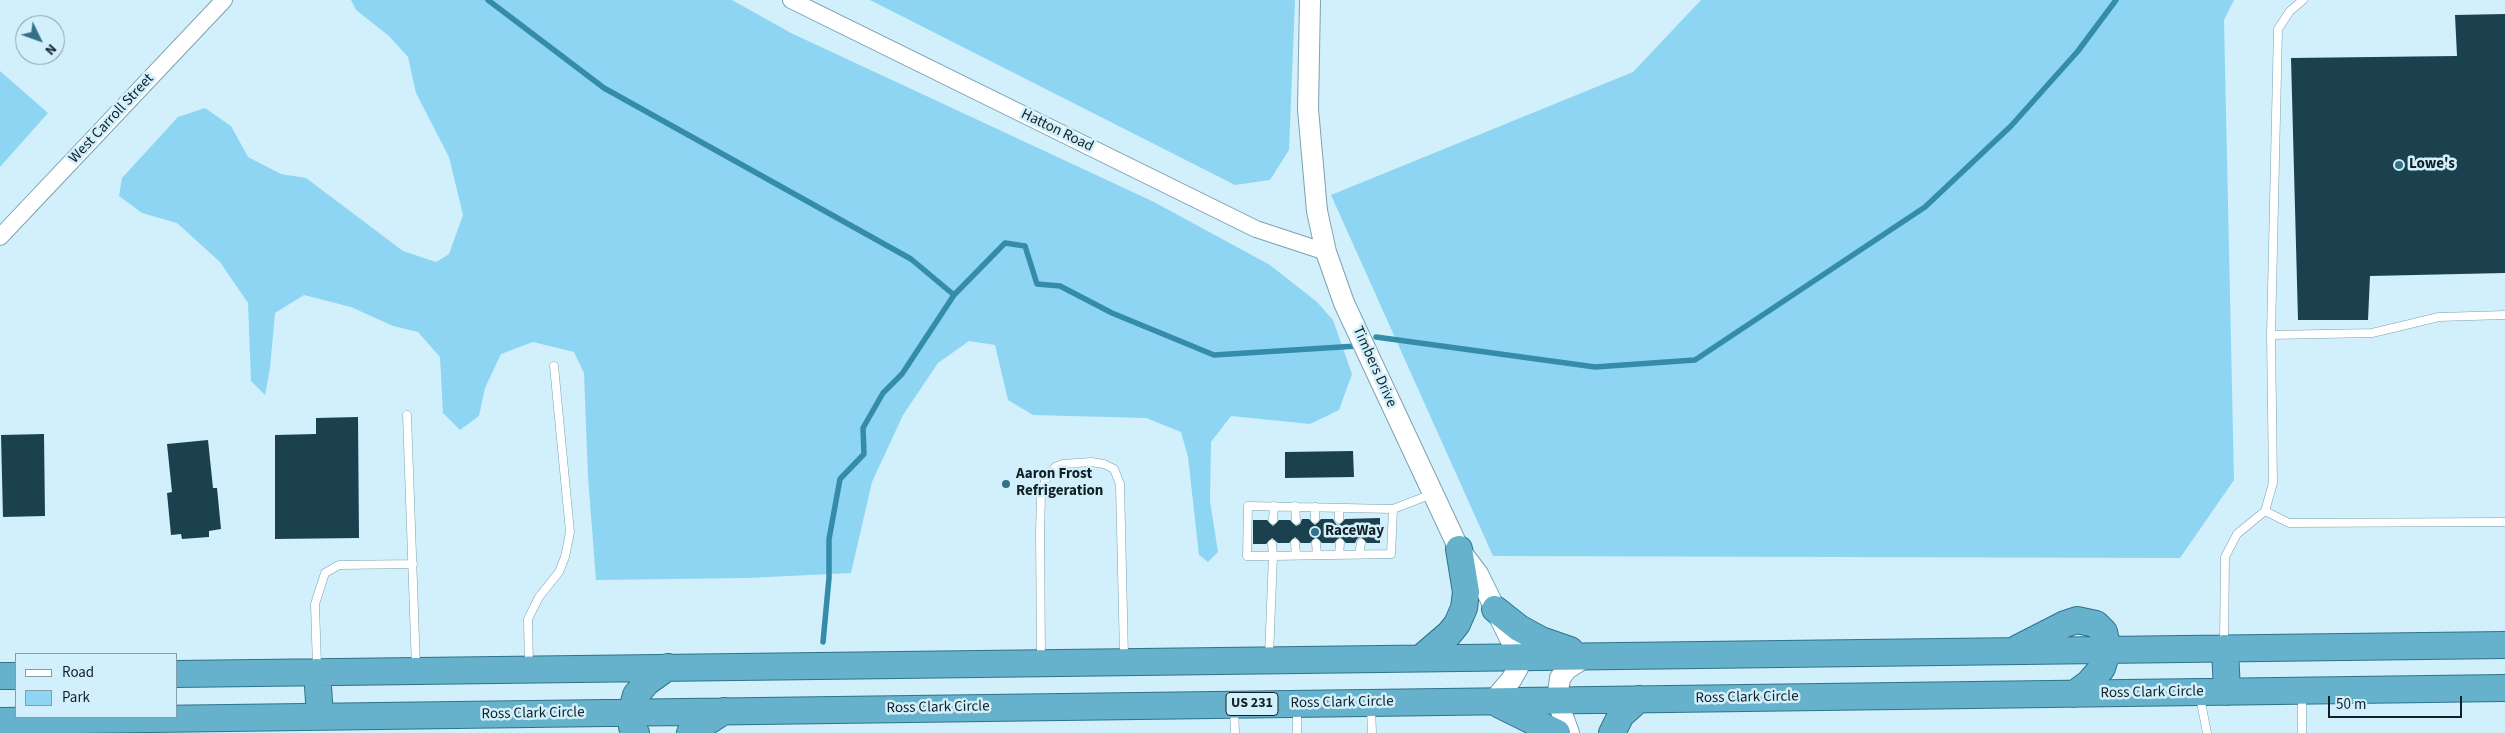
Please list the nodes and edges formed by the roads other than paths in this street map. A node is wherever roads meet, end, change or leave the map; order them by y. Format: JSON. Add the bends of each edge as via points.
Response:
{"nodes":[{"id":1,"x":224,"y":0,"type":"edge"},
{"id":2,"x":791,"y":0,"type":"edge"},
{"id":3,"x":1310,"y":0,"type":"edge"},
{"id":4,"x":2303,"y":0,"type":"edge"},
{"id":5,"x":0,"y":237,"type":"edge"},
{"id":6,"x":1326,"y":252,"type":"junction"},
{"id":7,"x":2505,"y":315,"type":"edge"},
{"id":8,"x":2272,"y":335,"type":"junction"},
{"id":9,"x":554,"y":366,"type":"dead end"},
{"id":10,"x":406,"y":415,"type":"dead end"},
{"id":11,"x":1433,"y":494,"type":"junction"},
{"id":12,"x":1274,"y":506,"type":"junction"},
{"id":13,"x":1295,"y":506,"type":"junction"},
{"id":14,"x":1316,"y":507,"type":"junction"},
{"id":15,"x":1339,"y":508,"type":"junction"},
{"id":16,"x":1363,"y":508,"type":"junction"},
{"id":17,"x":1393,"y":509,"type":"junction"},
{"id":18,"x":2264,"y":510,"type":"junction"},
{"id":19,"x":1363,"y":518,"type":"dead end"},
{"id":20,"x":1315,"y":519,"type":"dead end"},
{"id":21,"x":1339,"y":519,"type":"dead end"},
{"id":22,"x":1273,"y":520,"type":"dead end"},
{"id":23,"x":1296,"y":520,"type":"dead end"},
{"id":24,"x":2505,"y":522,"type":"edge"},
{"id":25,"x":1295,"y":543,"type":"dead end"},
{"id":26,"x":1316,"y":543,"type":"dead end"},
{"id":27,"x":1340,"y":543,"type":"dead end"},
{"id":28,"x":1361,"y":543,"type":"dead end"},
{"id":29,"x":1272,"y":544,"type":"dead end"},
{"id":30,"x":1459,"y":549,"type":"junction"},
{"id":31,"x":1317,"y":555,"type":"junction"},
{"id":32,"x":1339,"y":555,"type":"junction"},
{"id":33,"x":1359,"y":555,"type":"junction"},
{"id":34,"x":1273,"y":556,"type":"junction"},
{"id":35,"x":1296,"y":556,"type":"junction"},
{"id":36,"x":413,"y":564,"type":"junction"},
{"id":37,"x":1496,"y":609,"type":"junction"},
{"id":38,"x":2505,"y":645,"type":"edge"},
{"id":39,"x":2224,"y":648,"type":"junction"},
{"id":40,"x":2108,"y":649,"type":"junction"},
{"id":41,"x":1587,"y":656,"type":"junction"},
{"id":42,"x":1519,"y":657,"type":"junction"},
{"id":43,"x":1421,"y":658,"type":"junction"},
{"id":44,"x":1268,"y":660,"type":"junction"},
{"id":45,"x":1124,"y":662,"type":"junction"},
{"id":46,"x":1041,"y":663,"type":"junction"},
{"id":47,"x":668,"y":667,"type":"junction"},
{"id":48,"x":529,"y":669,"type":"junction"},
{"id":49,"x":416,"y":670,"type":"junction"},
{"id":50,"x":317,"y":672,"type":"junction"},
{"id":51,"x":178,"y":674,"type":"edge"},
{"id":52,"x":0,"y":676,"type":"edge"},
{"id":53,"x":15,"y":676,"type":"edge"},
{"id":54,"x":2505,"y":688,"type":"edge"},
{"id":55,"x":2302,"y":691,"type":"junction"},
{"id":56,"x":2199,"y":692,"type":"junction"},
{"id":57,"x":2227,"y":692,"type":"junction"},
{"id":58,"x":2074,"y":694,"type":"junction"},
{"id":59,"x":1639,"y":699,"type":"junction"},
{"id":60,"x":1557,"y":700,"type":"junction"},
{"id":61,"x":1493,"y":701,"type":"junction"},
{"id":62,"x":1370,"y":703,"type":"junction"},
{"id":63,"x":1234,"y":704,"type":"junction"},
{"id":64,"x":1297,"y":704,"type":"junction"},
{"id":65,"x":724,"y":711,"type":"junction"},
{"id":66,"x":320,"y":716,"type":"junction"},
{"id":67,"x":0,"y":721,"type":"edge"},
{"id":68,"x":634,"y":723,"type":"edge"},
{"id":69,"x":690,"y":733,"type":"edge"},
{"id":70,"x":1235,"y":733,"type":"edge"},
{"id":71,"x":1297,"y":733,"type":"edge"},
{"id":72,"x":1372,"y":733,"type":"edge"},
{"id":73,"x":1557,"y":733,"type":"edge"},
{"id":74,"x":1569,"y":733,"type":"edge"},
{"id":75,"x":1612,"y":733,"type":"edge"},
{"id":76,"x":2207,"y":733,"type":"edge"},
{"id":77,"x":2302,"y":733,"type":"edge"}],
"edges":[{"from":1,"to":5,"type":"street","name":"West Carroll Street"},
{"from":2,"to":6,"type":"street","name":"Hatton Road","via":[[1256,229]]},
{"from":3,"to":6,"type":"street","name":"Timbers Drive","via":[[1308,109],[1316,211]]},
{"from":4,"to":8,"type":"lane","via":[[2290,11],[2278,29]]},
{"from":6,"to":11,"type":"street","name":"Timbers Drive","via":[[1344,303]]},
{"from":7,"to":8,"type":"lane","via":[[2439,317],[2372,333]]},
{"from":8,"to":18,"type":"lane","via":[[2273,483]]},
{"from":9,"to":48,"type":"lane","via":[[570,532],[559,572],[539,596],[528,619]]},
{"from":10,"to":36,"type":"lane"},
{"from":11,"to":17,"type":"lane"},
{"from":11,"to":30,"type":"street","name":"Timbers Drive"},
{"from":12,"to":13,"type":"lane"},
{"from":12,"to":22,"type":"lane"},
{"from":12,"to":34,"type":"lane","via":[[1248,506],[1247,556]]},
{"from":13,"to":14,"type":"lane"},
{"from":13,"to":23,"type":"lane"},
{"from":14,"to":15,"type":"lane"},
{"from":14,"to":20,"type":"lane"},
{"from":15,"to":16,"type":"lane"},
{"from":15,"to":21,"type":"lane"},
{"from":16,"to":17,"type":"lane"},
{"from":16,"to":19,"type":"lane"},
{"from":17,"to":33,"type":"lane","via":[[1391,554]]},
{"from":18,"to":24,"type":"lane","via":[[2289,523]]},
{"from":18,"to":39,"type":"lane","via":[[2237,534],[2225,557]]},
{"from":25,"to":35,"type":"lane"},
{"from":26,"to":31,"type":"lane"},
{"from":27,"to":32,"type":"lane"},
{"from":28,"to":33,"type":"lane"},
{"from":29,"to":34,"type":"lane"},
{"from":30,"to":37,"type":"street","name":"Timbers Drive","via":[[1478,574]]},
{"from":30,"to":43,"type":"highway","via":[[1466,592],[1464,608],[1449,634]]},
{"from":31,"to":32,"type":"lane"},
{"from":31,"to":35,"type":"lane"},
{"from":32,"to":33,"type":"lane"},
{"from":34,"to":35,"type":"lane"},
{"from":34,"to":44,"type":"lane"},
{"from":36,"to":49,"type":"lane"},
{"from":36,"to":50,"type":"lane","via":[[339,565],[325,573],[316,604]]},
{"from":37,"to":41,"type":"highway","via":[[1519,628],[1541,640]]},
{"from":37,"to":42,"type":"street","name":"Timbers Drive"},
{"from":38,"to":39,"type":"highway"},
{"from":39,"to":40,"type":"highway"},
{"from":39,"to":57,"type":"highway"},
{"from":40,"to":41,"type":"highway"},
{"from":40,"to":58,"type":"highway","via":[[2102,668]]},
{"from":41,"to":42,"type":"highway"},
{"from":41,"to":60,"type":"street","via":[[1567,669],[1560,678]]},
{"from":42,"to":43,"type":"highway"},
{"from":42,"to":61,"type":"street","via":[[1518,668],[1511,680]]},
{"from":43,"to":44,"type":"highway"},
{"from":44,"to":45,"type":"highway"},
{"from":45,"to":46,"type":"highway"},
{"from":45,"to":46,"type":"lane","via":[[1120,484],[1114,469],[1091,462],[1063,464],[1055,468],[1041,495]]},
{"from":46,"to":47,"type":"highway"},
{"from":47,"to":48,"type":"highway"},
{"from":47,"to":68,"type":"highway","via":[[636,695]]},
{"from":48,"to":49,"type":"highway"},
{"from":49,"to":50,"type":"highway"},
{"from":50,"to":51,"type":"highway"},
{"from":50,"to":66,"type":"highway"},
{"from":52,"to":53,"type":"highway"},
{"from":54,"to":55,"type":"highway","name":"Ross Clark Circle","number":"US 231"},
{"from":55,"to":57,"type":"highway","name":"Ross Clark Circle","number":"US 231"},
{"from":55,"to":77,"type":"lane"},
{"from":56,"to":57,"type":"highway","name":"Ross Clark Circle","number":"US 231"},
{"from":56,"to":58,"type":"highway","name":"Ross Clark Circle","number":"US 231"},
{"from":56,"to":76,"type":"lane"},
{"from":58,"to":59,"type":"highway","name":"Ross Clark Circle","number":"US 231"},
{"from":59,"to":60,"type":"highway","name":"Ross Clark Circle","number":"US 231"},
{"from":59,"to":75,"type":"highway","via":[[1621,715]]},
{"from":60,"to":61,"type":"highway","name":"Ross Clark Circle","number":"US 231"},
{"from":60,"to":74,"type":"street"},
{"from":61,"to":62,"type":"highway","name":"Ross Clark Circle","number":"US 231"},
{"from":61,"to":73,"type":"highway"},
{"from":62,"to":64,"type":"highway","name":"Ross Clark Circle","number":"US 231"},
{"from":62,"to":72,"type":"lane"},
{"from":63,"to":64,"type":"highway","name":"Ross Clark Circle","number":"US 231"},
{"from":63,"to":65,"type":"highway","name":"Ross Clark Circle","number":"US 231"},
{"from":63,"to":70,"type":"lane"},
{"from":64,"to":71,"type":"lane"},
{"from":65,"to":68,"type":"highway","name":"Ross Clark Circle","number":"US 231"},
{"from":65,"to":69,"type":"highway"},
{"from":66,"to":67,"type":"highway","name":"Ross Clark Circle","number":"US 231"},
{"from":66,"to":68,"type":"highway","name":"Ross Clark Circle","number":"US 231"}]}
